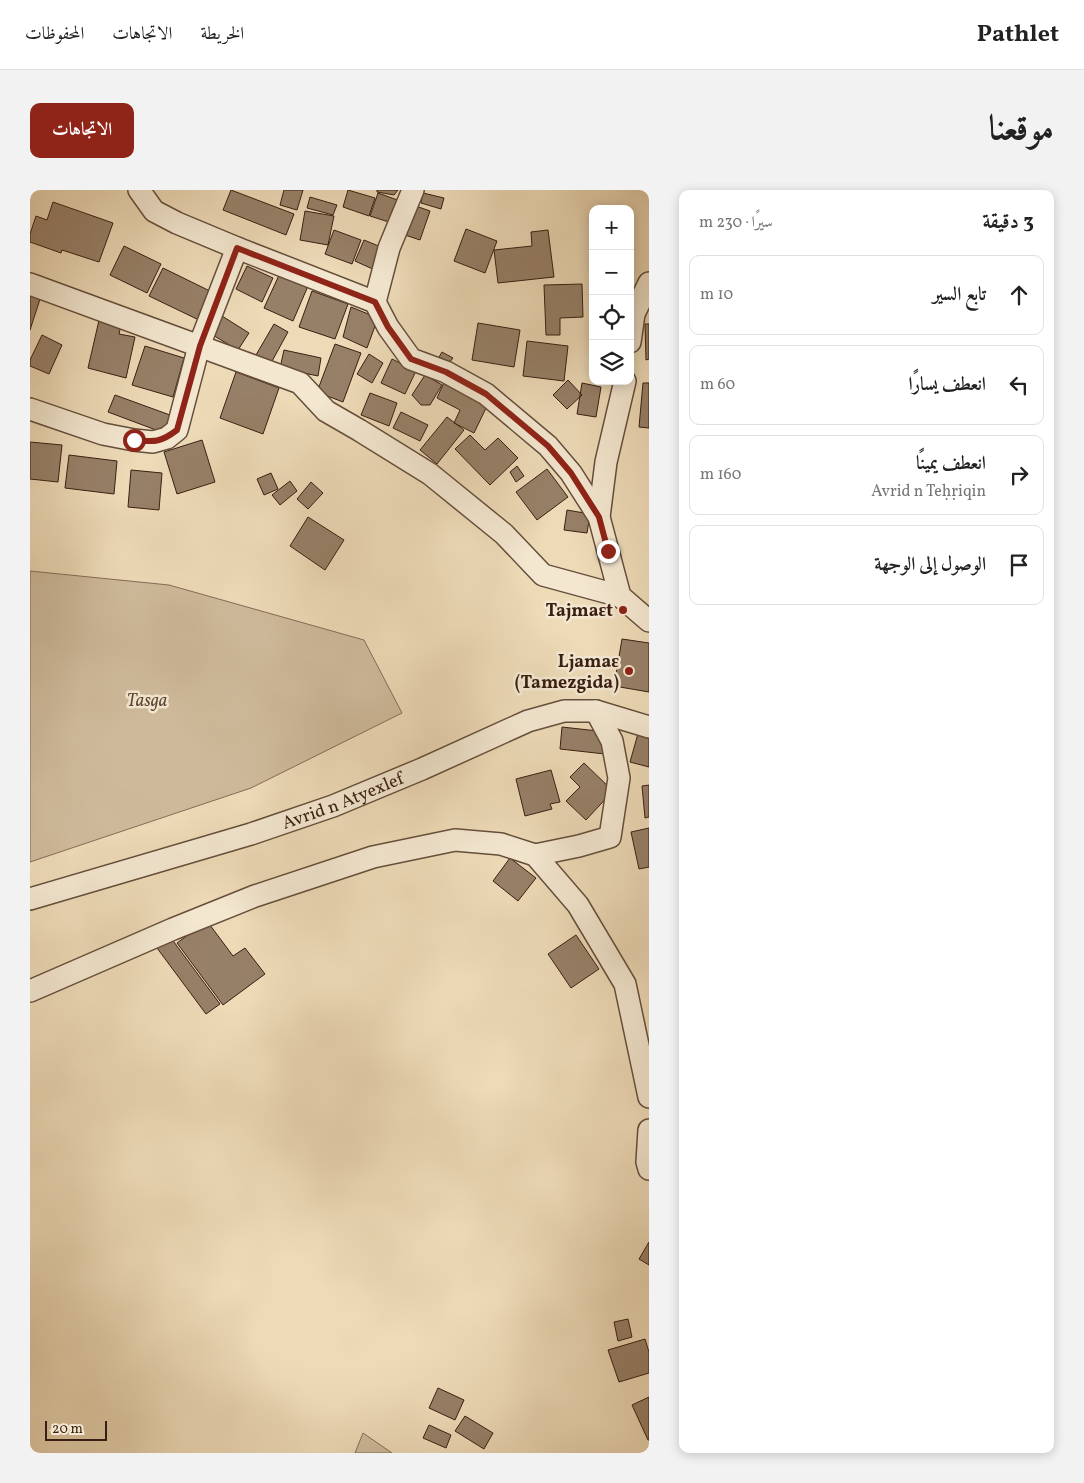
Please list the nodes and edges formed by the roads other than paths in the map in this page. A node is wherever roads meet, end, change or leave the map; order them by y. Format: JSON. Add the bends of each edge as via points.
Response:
{"nodes":[{"id":1,"x":139,"y":190,"type":"edge"},
{"id":2,"x":413,"y":190,"type":"edge"},
{"id":3,"x":237,"y":248,"type":"junction"},
{"id":4,"x":649,"y":283,"type":"edge"},
{"id":5,"x":30,"y":284,"type":"edge"},
{"id":6,"x":375,"y":302,"type":"junction"},
{"id":7,"x":630,"y":340,"type":"edge"},
{"id":8,"x":200,"y":346,"type":"junction"},
{"id":9,"x":624,"y":385,"type":"edge"},
{"id":10,"x":30,"y":409,"type":"edge"},
{"id":11,"x":599,"y":517,"type":"junction"},
{"id":12,"x":620,"y":596,"type":"junction"},
{"id":13,"x":649,"y":621,"type":"edge"},
{"id":14,"x":596,"y":711,"type":"junction"},
{"id":15,"x":649,"y":727,"type":"edge"},
{"id":16,"x":535,"y":855,"type":"junction"},
{"id":17,"x":30,"y":899,"type":"edge"},
{"id":18,"x":30,"y":991,"type":"edge"},
{"id":19,"x":649,"y":1097,"type":"edge"},
{"id":20,"x":649,"y":1130,"type":"edge"},
{"id":21,"x":649,"y":1169,"type":"edge"}],
"edges":[{"from":1,"to":3,"type":"street","via":[[154,211]]},
{"from":2,"to":6,"type":"street","via":[[390,248]]},
{"from":3,"to":6,"type":"street"},
{"from":3,"to":8,"type":"street"},
{"from":4,"to":7,"type":"street","via":[[634,314]]},
{"from":5,"to":8,"type":"street"},
{"from":6,"to":11,"type":"street","via":[[411,359],[446,372],[486,394],[548,446],[571,473]]},
{"from":8,"to":10,"type":"street","via":[[177,430],[167,438],[153,442],[103,434]]},
{"from":8,"to":12,"type":"street","via":[[300,383],[326,411],[430,474],[504,534],[543,575]]},
{"from":9,"to":11,"type":"street","via":[[606,462]]},
{"from":11,"to":12,"type":"street"},
{"from":12,"to":13,"type":"street"},
{"from":14,"to":15,"type":"street","name":"Avrid n Atyexlef"},
{"from":14,"to":16,"type":"street","via":[[612,741],[619,778],[610,837]]},
{"from":14,"to":17,"type":"street","name":"Avrid n Atyexlef","via":[[564,711],[528,721],[333,806],[251,834]]},
{"from":16,"to":18,"type":"street","via":[[502,844],[455,840],[373,857],[255,896]]},
{"from":16,"to":19,"type":"street","via":[[578,905],[625,984]]},
{"from":20,"to":21,"type":"street"}]}
